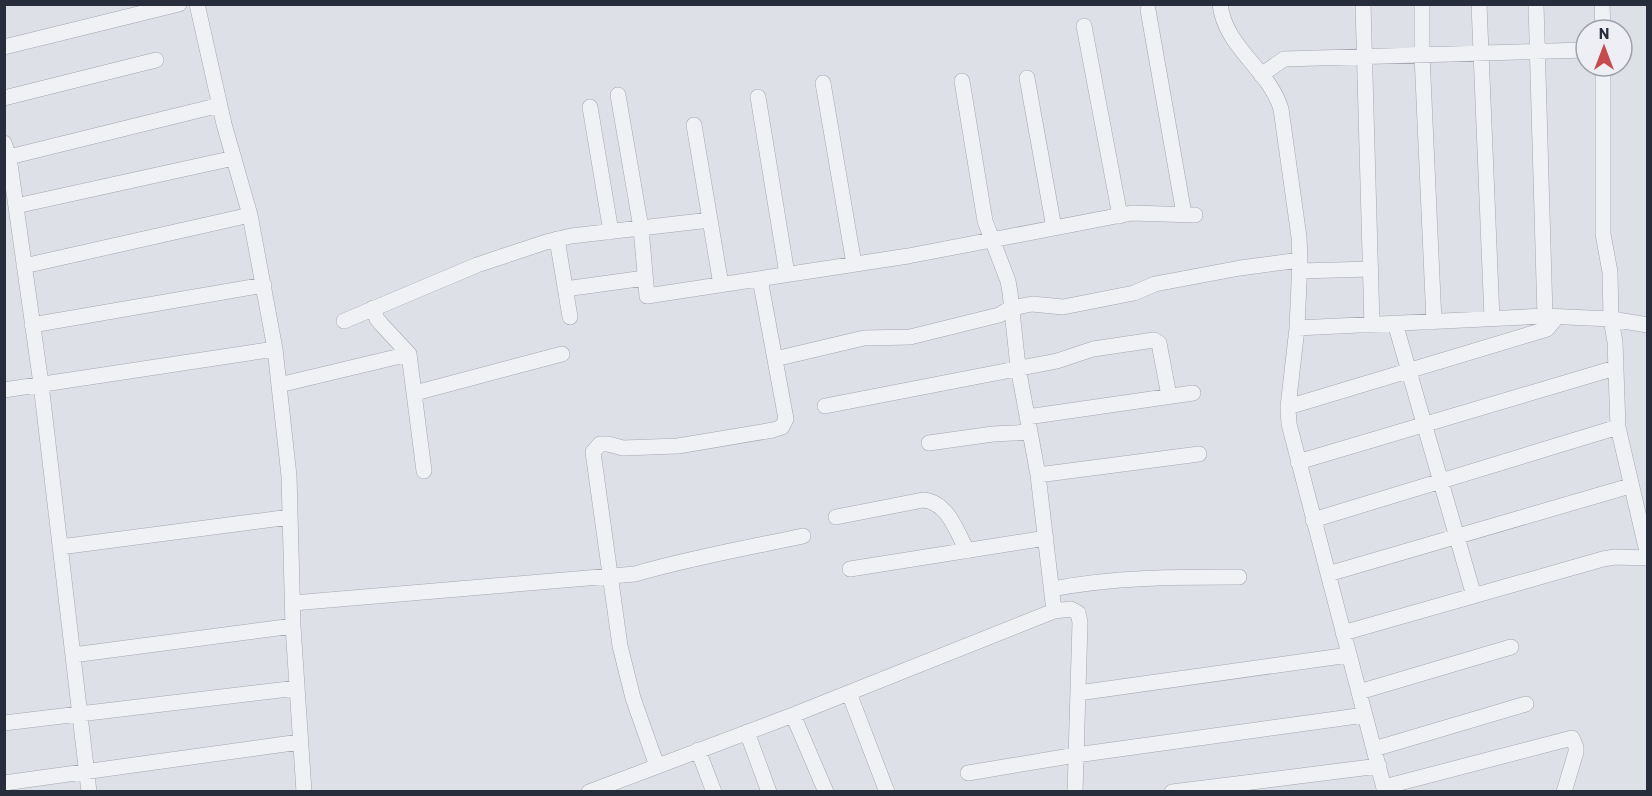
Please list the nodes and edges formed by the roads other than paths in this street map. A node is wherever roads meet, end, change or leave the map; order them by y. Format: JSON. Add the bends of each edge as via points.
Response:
{"nodes":[{"id":1,"x":179,"y":4,"type":"edge"},
{"id":2,"x":197,"y":4,"type":"edge"},
{"id":3,"x":1220,"y":4,"type":"edge"},
{"id":4,"x":1363,"y":4,"type":"edge"},
{"id":5,"x":1422,"y":4,"type":"edge"},
{"id":6,"x":1479,"y":4,"type":"edge"},
{"id":7,"x":1536,"y":4,"type":"edge"},
{"id":8,"x":1148,"y":10,"type":"dead end"},
{"id":9,"x":1084,"y":26,"type":"dead end"},
{"id":10,"x":4,"y":47,"type":"edge"},
{"id":11,"x":1574,"y":50,"type":"edge"},
{"id":12,"x":1538,"y":52,"type":"junction"},
{"id":13,"x":1480,"y":53,"type":"junction"},
{"id":14,"x":1422,"y":55,"type":"junction"},
{"id":15,"x":1364,"y":57,"type":"junction"},
{"id":16,"x":156,"y":60,"type":"dead end"},
{"id":17,"x":1261,"y":75,"type":"junction"},
{"id":18,"x":1027,"y":78,"type":"dead end"},
{"id":19,"x":1603,"y":78,"type":"edge"},
{"id":20,"x":962,"y":81,"type":"dead end"},
{"id":21,"x":823,"y":83,"type":"dead end"},
{"id":22,"x":618,"y":95,"type":"dead end"},
{"id":23,"x":758,"y":96,"type":"dead end"},
{"id":24,"x":4,"y":98,"type":"edge"},
{"id":25,"x":220,"y":105,"type":"junction"},
{"id":26,"x":590,"y":107,"type":"dead end"},
{"id":27,"x":694,"y":125,"type":"dead end"},
{"id":28,"x":7,"y":150,"type":"edge"},
{"id":29,"x":234,"y":158,"type":"junction"},
{"id":30,"x":16,"y":206,"type":"junction"},
{"id":31,"x":250,"y":215,"type":"junction"},
{"id":32,"x":1120,"y":216,"type":"junction"},
{"id":33,"x":710,"y":220,"type":"junction"},
{"id":34,"x":641,"y":228,"type":"junction"},
{"id":35,"x":1054,"y":228,"type":"junction"},
{"id":36,"x":611,"y":232,"type":"junction"},
{"id":37,"x":557,"y":239,"type":"junction"},
{"id":38,"x":991,"y":240,"type":"junction"},
{"id":39,"x":854,"y":264,"type":"junction"},
{"id":40,"x":24,"y":266,"type":"junction"},
{"id":41,"x":1300,"y":266,"type":"junction"},
{"id":42,"x":1371,"y":269,"type":"junction"},
{"id":43,"x":787,"y":274,"type":"junction"},
{"id":44,"x":645,"y":278,"type":"junction"},
{"id":45,"x":760,"y":279,"type":"junction"},
{"id":46,"x":264,"y":285,"type":"junction"},
{"id":47,"x":721,"y":285,"type":"junction"},
{"id":48,"x":565,"y":289,"type":"junction"},
{"id":49,"x":373,"y":308,"type":"junction"},
{"id":50,"x":1011,"y":308,"type":"junction"},
{"id":51,"x":1551,"y":316,"type":"junction"},
{"id":52,"x":570,"y":317,"type":"dead end"},
{"id":53,"x":1492,"y":319,"type":"junction"},
{"id":54,"x":1611,"y":319,"type":"junction"},
{"id":55,"x":344,"y":321,"type":"dead end"},
{"id":56,"x":1434,"y":322,"type":"junction"},
{"id":57,"x":1395,"y":323,"type":"junction"},
{"id":58,"x":32,"y":325,"type":"junction"},
{"id":59,"x":1372,"y":325,"type":"junction"},
{"id":60,"x":1647,"y":325,"type":"edge"},
{"id":61,"x":1297,"y":328,"type":"junction"},
{"id":62,"x":275,"y":349,"type":"junction"},
{"id":63,"x":409,"y":354,"type":"junction"},
{"id":64,"x":562,"y":354,"type":"dead end"},
{"id":65,"x":775,"y":360,"type":"junction"},
{"id":66,"x":1018,"y":368,"type":"junction"},
{"id":67,"x":1615,"y":368,"type":"junction"},
{"id":68,"x":1408,"y":370,"type":"junction"},
{"id":69,"x":41,"y":384,"type":"junction"},
{"id":70,"x":279,"y":385,"type":"junction"},
{"id":71,"x":4,"y":390,"type":"edge"},
{"id":72,"x":415,"y":393,"type":"junction"},
{"id":73,"x":1193,"y":393,"type":"dead end"},
{"id":74,"x":1169,"y":396,"type":"junction"},
{"id":75,"x":825,"y":406,"type":"dead end"},
{"id":76,"x":1288,"y":407,"type":"junction"},
{"id":77,"x":1029,"y":424,"type":"junction"},
{"id":78,"x":1424,"y":424,"type":"junction"},
{"id":79,"x":1618,"y":427,"type":"junction"},
{"id":80,"x":928,"y":443,"type":"dead end"},
{"id":81,"x":1199,"y":453,"type":"dead end"},
{"id":82,"x":1298,"y":462,"type":"junction"},
{"id":83,"x":424,"y":471,"type":"dead end"},
{"id":84,"x":1038,"y":475,"type":"junction"},
{"id":85,"x":1441,"y":481,"type":"junction"},
{"id":86,"x":1630,"y":486,"type":"junction"},
{"id":87,"x":290,"y":517,"type":"junction"},
{"id":88,"x":836,"y":517,"type":"dead end"},
{"id":89,"x":1313,"y":520,"type":"junction"},
{"id":90,"x":803,"y":536,"type":"dead end"},
{"id":91,"x":1456,"y":537,"type":"junction"},
{"id":92,"x":1046,"y":538,"type":"junction"},
{"id":93,"x":60,"y":547,"type":"junction"},
{"id":94,"x":967,"y":551,"type":"junction"},
{"id":95,"x":1647,"y":557,"type":"edge"},
{"id":96,"x":850,"y":569,"type":"dead end"},
{"id":97,"x":1328,"y":574,"type":"junction"},
{"id":98,"x":610,"y":575,"type":"junction"},
{"id":99,"x":1239,"y":577,"type":"dead end"},
{"id":100,"x":1052,"y":589,"type":"junction"},
{"id":101,"x":1474,"y":596,"type":"junction"},
{"id":102,"x":292,"y":603,"type":"junction"},
{"id":103,"x":1054,"y":611,"type":"junction"},
{"id":104,"x":293,"y":626,"type":"junction"},
{"id":105,"x":1343,"y":633,"type":"junction"},
{"id":106,"x":1510,"y":647,"type":"dead end"},
{"id":107,"x":73,"y":655,"type":"junction"},
{"id":108,"x":1349,"y":655,"type":"junction"},
{"id":109,"x":297,"y":688,"type":"junction"},
{"id":110,"x":1359,"y":692,"type":"junction"},
{"id":111,"x":849,"y":693,"type":"junction"},
{"id":112,"x":1078,"y":693,"type":"junction"},
{"id":113,"x":1526,"y":704,"type":"dead end"},
{"id":114,"x":80,"y":712,"type":"junction"},
{"id":115,"x":1365,"y":714,"type":"junction"},
{"id":116,"x":793,"y":715,"type":"junction"},
{"id":117,"x":4,"y":723,"type":"edge"},
{"id":118,"x":747,"y":732,"type":"junction"},
{"id":119,"x":300,"y":742,"type":"junction"},
{"id":120,"x":1374,"y":748,"type":"junction"},
{"id":121,"x":698,"y":750,"type":"junction"},
{"id":122,"x":1076,"y":755,"type":"junction"},
{"id":123,"x":657,"y":766,"type":"junction"},
{"id":124,"x":1379,"y":766,"type":"junction"},
{"id":125,"x":86,"y":772,"type":"junction"},
{"id":126,"x":968,"y":773,"type":"dead end"},
{"id":127,"x":4,"y":783,"type":"edge"},
{"id":128,"x":1385,"y":789,"type":"edge"},
{"id":129,"x":89,"y":792,"type":"edge"},
{"id":130,"x":304,"y":792,"type":"edge"},
{"id":131,"x":589,"y":792,"type":"edge"},
{"id":132,"x":714,"y":792,"type":"edge"},
{"id":133,"x":769,"y":792,"type":"edge"},
{"id":134,"x":826,"y":792,"type":"edge"},
{"id":135,"x":887,"y":792,"type":"edge"},
{"id":136,"x":1075,"y":792,"type":"edge"},
{"id":137,"x":1172,"y":792,"type":"edge"},
{"id":138,"x":1564,"y":792,"type":"edge"}],
"edges":[{"from":1,"to":10,"type":"street"},
{"from":2,"to":25,"type":"street"},
{"from":3,"to":17,"type":"street","via":[[1227,32]]},
{"from":4,"to":15,"type":"street"},
{"from":5,"to":14,"type":"street"},
{"from":6,"to":13,"type":"street"},
{"from":7,"to":12,"type":"street"},
{"from":8,"to":32,"type":"street","via":[[1189,214]]},
{"from":9,"to":32,"type":"street"},
{"from":11,"to":12,"type":"street"},
{"from":12,"to":13,"type":"street"},
{"from":12,"to":51,"type":"street"},
{"from":13,"to":14,"type":"street"},
{"from":13,"to":53,"type":"street"},
{"from":14,"to":15,"type":"street"},
{"from":14,"to":56,"type":"street"},
{"from":15,"to":17,"type":"street","via":[[1284,59]]},
{"from":15,"to":42,"type":"street"},
{"from":16,"to":24,"type":"street"},
{"from":17,"to":41,"type":"street","via":[[1281,109]]},
{"from":18,"to":35,"type":"street"},
{"from":19,"to":54,"type":"street","via":[[1603,234]]},
{"from":20,"to":38,"type":"street"},
{"from":21,"to":39,"type":"street"},
{"from":22,"to":34,"type":"street"},
{"from":23,"to":43,"type":"street"},
{"from":25,"to":28,"type":"street"},
{"from":25,"to":29,"type":"street"},
{"from":26,"to":36,"type":"street"},
{"from":27,"to":33,"type":"street"},
{"from":28,"to":30,"type":"street"},
{"from":29,"to":30,"type":"street"},
{"from":29,"to":31,"type":"street"},
{"from":30,"to":40,"type":"street"},
{"from":31,"to":40,"type":"street"},
{"from":31,"to":46,"type":"street"},
{"from":32,"to":35,"type":"street"},
{"from":33,"to":34,"type":"street"},
{"from":33,"to":47,"type":"street"},
{"from":34,"to":36,"type":"street"},
{"from":34,"to":44,"type":"street"},
{"from":35,"to":38,"type":"street"},
{"from":36,"to":37,"type":"street"},
{"from":37,"to":48,"type":"street"},
{"from":37,"to":49,"type":"street","via":[[477,265]]},
{"from":38,"to":39,"type":"street"},
{"from":38,"to":50,"type":"street","via":[[1008,280]]},
{"from":39,"to":43,"type":"street"},
{"from":40,"to":58,"type":"street"},
{"from":41,"to":42,"type":"street"},
{"from":41,"to":50,"type":"street","via":[[1240,268],[1063,307],[1032,304]]},
{"from":41,"to":61,"type":"street"},
{"from":42,"to":59,"type":"street"},
{"from":43,"to":45,"type":"street"},
{"from":44,"to":47,"type":"street","via":[[647,296]]},
{"from":44,"to":48,"type":"street"},
{"from":45,"to":47,"type":"street"},
{"from":45,"to":65,"type":"street"},
{"from":46,"to":58,"type":"street"},
{"from":46,"to":62,"type":"street"},
{"from":48,"to":52,"type":"street"},
{"from":49,"to":55,"type":"street"},
{"from":49,"to":63,"type":"street","via":[[382,326]]},
{"from":50,"to":65,"type":"street","via":[[999,315],[910,337],[864,338]]},
{"from":50,"to":66,"type":"street"},
{"from":51,"to":53,"type":"street"},
{"from":51,"to":54,"type":"street"},
{"from":51,"to":68,"type":"street","via":[[1547,328]]},
{"from":53,"to":56,"type":"street"},
{"from":54,"to":60,"type":"street"},
{"from":54,"to":67,"type":"street"},
{"from":56,"to":57,"type":"street"},
{"from":57,"to":59,"type":"street"},
{"from":57,"to":68,"type":"street"},
{"from":58,"to":69,"type":"street"},
{"from":59,"to":61,"type":"street"},
{"from":61,"to":76,"type":"street"},
{"from":62,"to":69,"type":"street"},
{"from":62,"to":70,"type":"street"},
{"from":63,"to":70,"type":"street"},
{"from":63,"to":72,"type":"street"},
{"from":64,"to":72,"type":"street"},
{"from":65,"to":98,"type":"street","via":[[786,419],[782,426],[678,446],[622,448],[600,444],[595,448]]},
{"from":66,"to":74,"type":"street","via":[[1093,349],[1154,340],[1159,343]]},
{"from":66,"to":75,"type":"street"},
{"from":66,"to":77,"type":"street"},
{"from":67,"to":78,"type":"street"},
{"from":67,"to":79,"type":"street"},
{"from":68,"to":76,"type":"street"},
{"from":68,"to":78,"type":"street"},
{"from":69,"to":71,"type":"street"},
{"from":69,"to":93,"type":"street"},
{"from":70,"to":87,"type":"street"},
{"from":72,"to":83,"type":"street"},
{"from":73,"to":74,"type":"street"},
{"from":74,"to":77,"type":"street"},
{"from":76,"to":82,"type":"street"},
{"from":77,"to":80,"type":"street","via":[[993,434]]},
{"from":77,"to":84,"type":"street"},
{"from":78,"to":82,"type":"street"},
{"from":78,"to":85,"type":"street"},
{"from":79,"to":85,"type":"street"},
{"from":79,"to":86,"type":"street"},
{"from":81,"to":84,"type":"street"},
{"from":82,"to":89,"type":"street"},
{"from":84,"to":92,"type":"street"},
{"from":85,"to":89,"type":"street"},
{"from":85,"to":91,"type":"street"},
{"from":86,"to":91,"type":"street"},
{"from":86,"to":95,"type":"street"},
{"from":87,"to":93,"type":"street"},
{"from":87,"to":102,"type":"street"},
{"from":88,"to":94,"type":"street","via":[[930,501],[945,511]]},
{"from":89,"to":97,"type":"street"},
{"from":90,"to":98,"type":"street","via":[[635,574]]},
{"from":91,"to":97,"type":"street"},
{"from":91,"to":101,"type":"street"},
{"from":92,"to":94,"type":"street"},
{"from":92,"to":100,"type":"street"},
{"from":93,"to":107,"type":"street"},
{"from":94,"to":96,"type":"street"},
{"from":95,"to":101,"type":"street","via":[[1604,559]]},
{"from":97,"to":105,"type":"street"},
{"from":98,"to":102,"type":"street"},
{"from":98,"to":123,"type":"street","via":[[620,646]]},
{"from":99,"to":100,"type":"street","via":[[1125,578]]},
{"from":100,"to":103,"type":"street"},
{"from":101,"to":105,"type":"street"},
{"from":102,"to":104,"type":"street"},
{"from":103,"to":111,"type":"street"},
{"from":103,"to":112,"type":"street","via":[[1071,609],[1078,613]]},
{"from":104,"to":107,"type":"street"},
{"from":104,"to":109,"type":"street"},
{"from":105,"to":108,"type":"street"},
{"from":106,"to":110,"type":"street"},
{"from":107,"to":114,"type":"street"},
{"from":108,"to":110,"type":"street"},
{"from":108,"to":112,"type":"street"},
{"from":109,"to":114,"type":"street"},
{"from":109,"to":119,"type":"street"},
{"from":110,"to":115,"type":"street"},
{"from":111,"to":116,"type":"street"},
{"from":111,"to":135,"type":"street"},
{"from":112,"to":122,"type":"street"},
{"from":113,"to":120,"type":"street"},
{"from":114,"to":117,"type":"street"},
{"from":114,"to":125,"type":"street"},
{"from":115,"to":120,"type":"street"},
{"from":115,"to":122,"type":"street"},
{"from":116,"to":118,"type":"street"},
{"from":116,"to":134,"type":"street"},
{"from":118,"to":121,"type":"street"},
{"from":118,"to":133,"type":"street"},
{"from":119,"to":125,"type":"street"},
{"from":119,"to":130,"type":"street"},
{"from":120,"to":124,"type":"street"},
{"from":121,"to":123,"type":"street"},
{"from":121,"to":132,"type":"street"},
{"from":122,"to":126,"type":"street"},
{"from":122,"to":136,"type":"street"},
{"from":123,"to":131,"type":"street"},
{"from":124,"to":128,"type":"street"},
{"from":124,"to":137,"type":"street"},
{"from":125,"to":127,"type":"street"},
{"from":125,"to":129,"type":"street"},
{"from":128,"to":138,"type":"street","via":[[1572,738],[1576,752]]}]}
